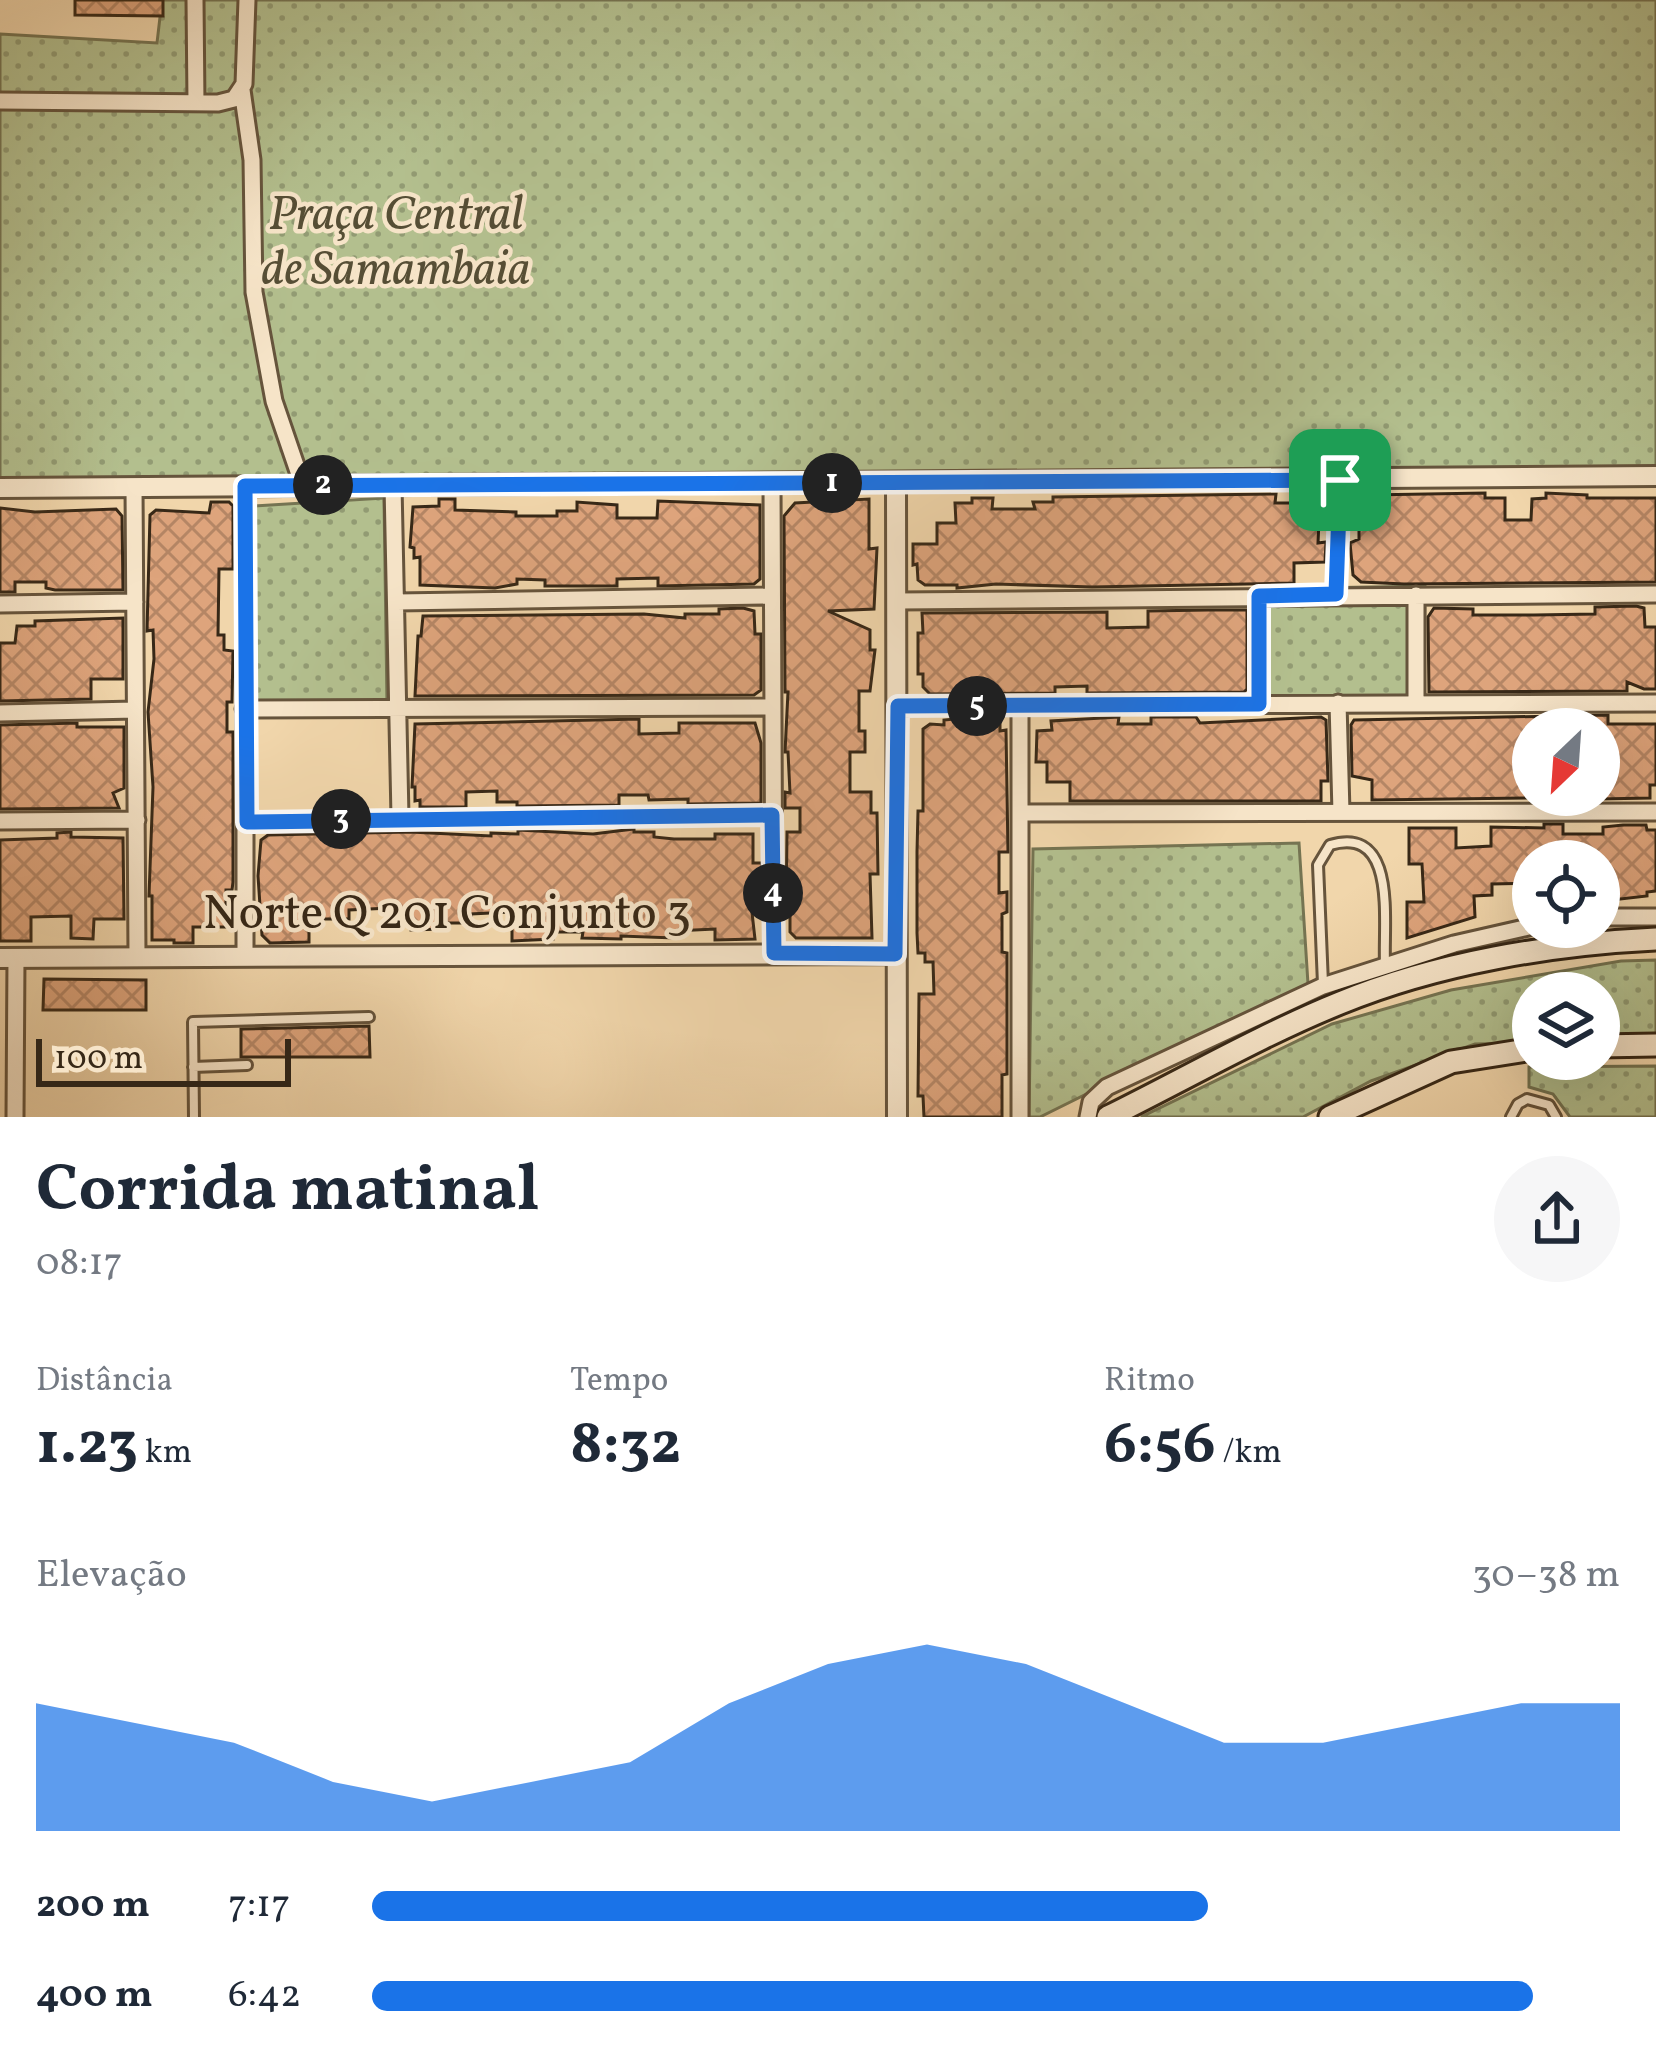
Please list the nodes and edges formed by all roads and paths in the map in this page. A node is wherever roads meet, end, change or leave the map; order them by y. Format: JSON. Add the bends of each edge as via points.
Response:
{"nodes":[{"id":1,"x":195,"y":0,"type":"edge"},
{"id":2,"x":247,"y":0,"type":"edge"},
{"id":3,"x":242,"y":90,"type":"junction"},
{"id":4,"x":0,"y":100,"type":"edge"},
{"id":5,"x":196,"y":103,"type":"junction"},
{"id":6,"x":1656,"y":476,"type":"edge"},
{"id":7,"x":1340,"y":480,"type":"junction"},
{"id":8,"x":896,"y":483,"type":"junction"},
{"id":9,"x":772,"y":484,"type":"junction"},
{"id":10,"x":393,"y":485,"type":"junction"},
{"id":11,"x":245,"y":486,"type":"junction"},
{"id":12,"x":303,"y":486,"type":"junction"},
{"id":13,"x":134,"y":487,"type":"junction"},
{"id":14,"x":0,"y":488,"type":"edge"},
{"id":15,"x":1336,"y":594,"type":"junction"},
{"id":16,"x":1656,"y":594,"type":"edge"},
{"id":17,"x":1416,"y":595,"type":"junction"},
{"id":18,"x":772,"y":596,"type":"junction"},
{"id":19,"x":1259,"y":596,"type":"junction"},
{"id":20,"x":899,"y":601,"type":"junction"},
{"id":21,"x":135,"y":602,"type":"junction"},
{"id":22,"x":397,"y":602,"type":"junction"},
{"id":23,"x":0,"y":604,"type":"edge"},
{"id":24,"x":1416,"y":702,"type":"junction"},
{"id":25,"x":1656,"y":703,"type":"edge"},
{"id":26,"x":1259,"y":704,"type":"junction"},
{"id":27,"x":1338,"y":704,"type":"junction"},
{"id":28,"x":772,"y":706,"type":"junction"},
{"id":29,"x":898,"y":706,"type":"junction"},
{"id":30,"x":1020,"y":706,"type":"junction"},
{"id":31,"x":401,"y":708,"type":"junction"},
{"id":32,"x":244,"y":709,"type":"junction"},
{"id":33,"x":135,"y":710,"type":"junction"},
{"id":34,"x":0,"y":713,"type":"edge"},
{"id":35,"x":1341,"y":812,"type":"junction"},
{"id":36,"x":1656,"y":812,"type":"edge"},
{"id":37,"x":1020,"y":813,"type":"junction"},
{"id":38,"x":772,"y":815,"type":"junction"},
{"id":39,"x":400,"y":818,"type":"junction"},
{"id":40,"x":136,"y":820,"type":"junction"},
{"id":41,"x":0,"y":821,"type":"edge"},
{"id":42,"x":247,"y":822,"type":"junction"},
{"id":43,"x":1656,"y":916,"type":"edge"},
{"id":44,"x":1620,"y":917,"type":"edge"},
{"id":45,"x":1512,"y":932,"type":"edge"},
{"id":46,"x":1656,"y":939,"type":"edge"},
{"id":47,"x":774,"y":953,"type":"junction"},
{"id":48,"x":895,"y":954,"type":"junction"},
{"id":49,"x":137,"y":955,"type":"junction"},
{"id":50,"x":245,"y":955,"type":"junction"},
{"id":51,"x":8,"y":958,"type":"edge"},
{"id":52,"x":1385,"y":965,"type":"junction"},
{"id":53,"x":1323,"y":986,"type":"junction"},
{"id":54,"x":369,"y":1017,"type":"dead end"},
{"id":55,"x":1620,"y":1046,"type":"edge"},
{"id":56,"x":1656,"y":1046,"type":"edge"},
{"id":57,"x":1512,"y":1052,"type":"edge"},
{"id":58,"x":247,"y":1065,"type":"dead end"},
{"id":59,"x":193,"y":1067,"type":"junction"},
{"id":60,"x":15,"y":1117,"type":"edge"},
{"id":61,"x":194,"y":1117,"type":"edge"},
{"id":62,"x":897,"y":1117,"type":"edge"},
{"id":63,"x":1020,"y":1117,"type":"edge"},
{"id":64,"x":1088,"y":1117,"type":"edge"},
{"id":65,"x":1108,"y":1117,"type":"edge"},
{"id":66,"x":1330,"y":1117,"type":"edge"},
{"id":67,"x":1511,"y":1117,"type":"edge"},
{"id":68,"x":1556,"y":1117,"type":"edge"}],
"edges":[{"from":1,"to":5,"type":"street"},
{"from":2,"to":3,"type":"street"},
{"from":3,"to":5,"type":"street","via":[[234,99]]},
{"from":3,"to":12,"type":"street","via":[[254,292],[274,400]]},
{"from":4,"to":5,"type":"street"},
{"from":6,"to":7,"type":"street"},
{"from":7,"to":8,"type":"street"},
{"from":7,"to":15,"type":"street"},
{"from":8,"to":9,"type":"street"},
{"from":8,"to":20,"type":"street"},
{"from":9,"to":10,"type":"street"},
{"from":9,"to":18,"type":"street"},
{"from":10,"to":12,"type":"street"},
{"from":10,"to":22,"type":"street"},
{"from":11,"to":12,"type":"street"},
{"from":11,"to":13,"type":"street"},
{"from":11,"to":32,"type":"street"},
{"from":13,"to":14,"type":"street"},
{"from":13,"to":21,"type":"street"},
{"from":15,"to":17,"type":"street"},
{"from":15,"to":19,"type":"street"},
{"from":16,"to":17,"type":"street"},
{"from":17,"to":24,"type":"street"},
{"from":18,"to":22,"type":"street"},
{"from":18,"to":28,"type":"street"},
{"from":19,"to":20,"type":"street"},
{"from":19,"to":26,"type":"street"},
{"from":20,"to":29,"type":"street"},
{"from":21,"to":23,"type":"street"},
{"from":21,"to":33,"type":"street"},
{"from":22,"to":31,"type":"street"},
{"from":24,"to":25,"type":"street"},
{"from":24,"to":27,"type":"street"},
{"from":26,"to":27,"type":"street"},
{"from":26,"to":30,"type":"street"},
{"from":27,"to":35,"type":"street"},
{"from":28,"to":31,"type":"street"},
{"from":28,"to":38,"type":"street"},
{"from":29,"to":30,"type":"street"},
{"from":29,"to":48,"type":"street"},
{"from":30,"to":37,"type":"street"},
{"from":31,"to":32,"type":"street"},
{"from":31,"to":39,"type":"street"},
{"from":32,"to":42,"type":"street"},
{"from":33,"to":34,"type":"street"},
{"from":33,"to":40,"type":"street"},
{"from":35,"to":36,"type":"street"},
{"from":35,"to":37,"type":"street"},
{"from":37,"to":63,"type":"street"},
{"from":38,"to":39,"type":"street"},
{"from":38,"to":47,"type":"street"},
{"from":39,"to":42,"type":"street"},
{"from":40,"to":41,"type":"street"},
{"from":40,"to":49,"type":"street"},
{"from":42,"to":50,"type":"street"},
{"from":43,"to":44,"type":"street"},
{"from":45,"to":52,"type":"street"},
{"from":46,"to":65,"type":"main road","via":[[1510,956],[1363,995]]},
{"from":47,"to":48,"type":"street","name":"Norte Q 201 Conjunto 3"},
{"from":47,"to":50,"type":"street","name":"Norte Q 201 Conjunto 3"},
{"from":48,"to":62,"type":"street"},
{"from":49,"to":50,"type":"street","name":"Norte Q 201 Conjunto 3"},
{"from":49,"to":51,"type":"street","name":"Norte Q 201 Conjunto 3"},
{"from":51,"to":60,"type":"street"},
{"from":52,"to":53,"type":"street"},
{"from":52,"to":53,"type":"lane","via":[[1375,854],[1367,845],[1330,845],[1318,866]]},
{"from":53,"to":64,"type":"street","via":[[1107,1088]]},
{"from":54,"to":59,"type":"lane","via":[[193,1022]]},
{"from":55,"to":56,"type":"main road"},
{"from":57,"to":66,"type":"main road","via":[[1451,1062]]},
{"from":58,"to":59,"type":"lane"},
{"from":59,"to":61,"type":"lane"},
{"from":67,"to":68,"type":"lane","via":[[1527,1099],[1549,1105]]}]}
